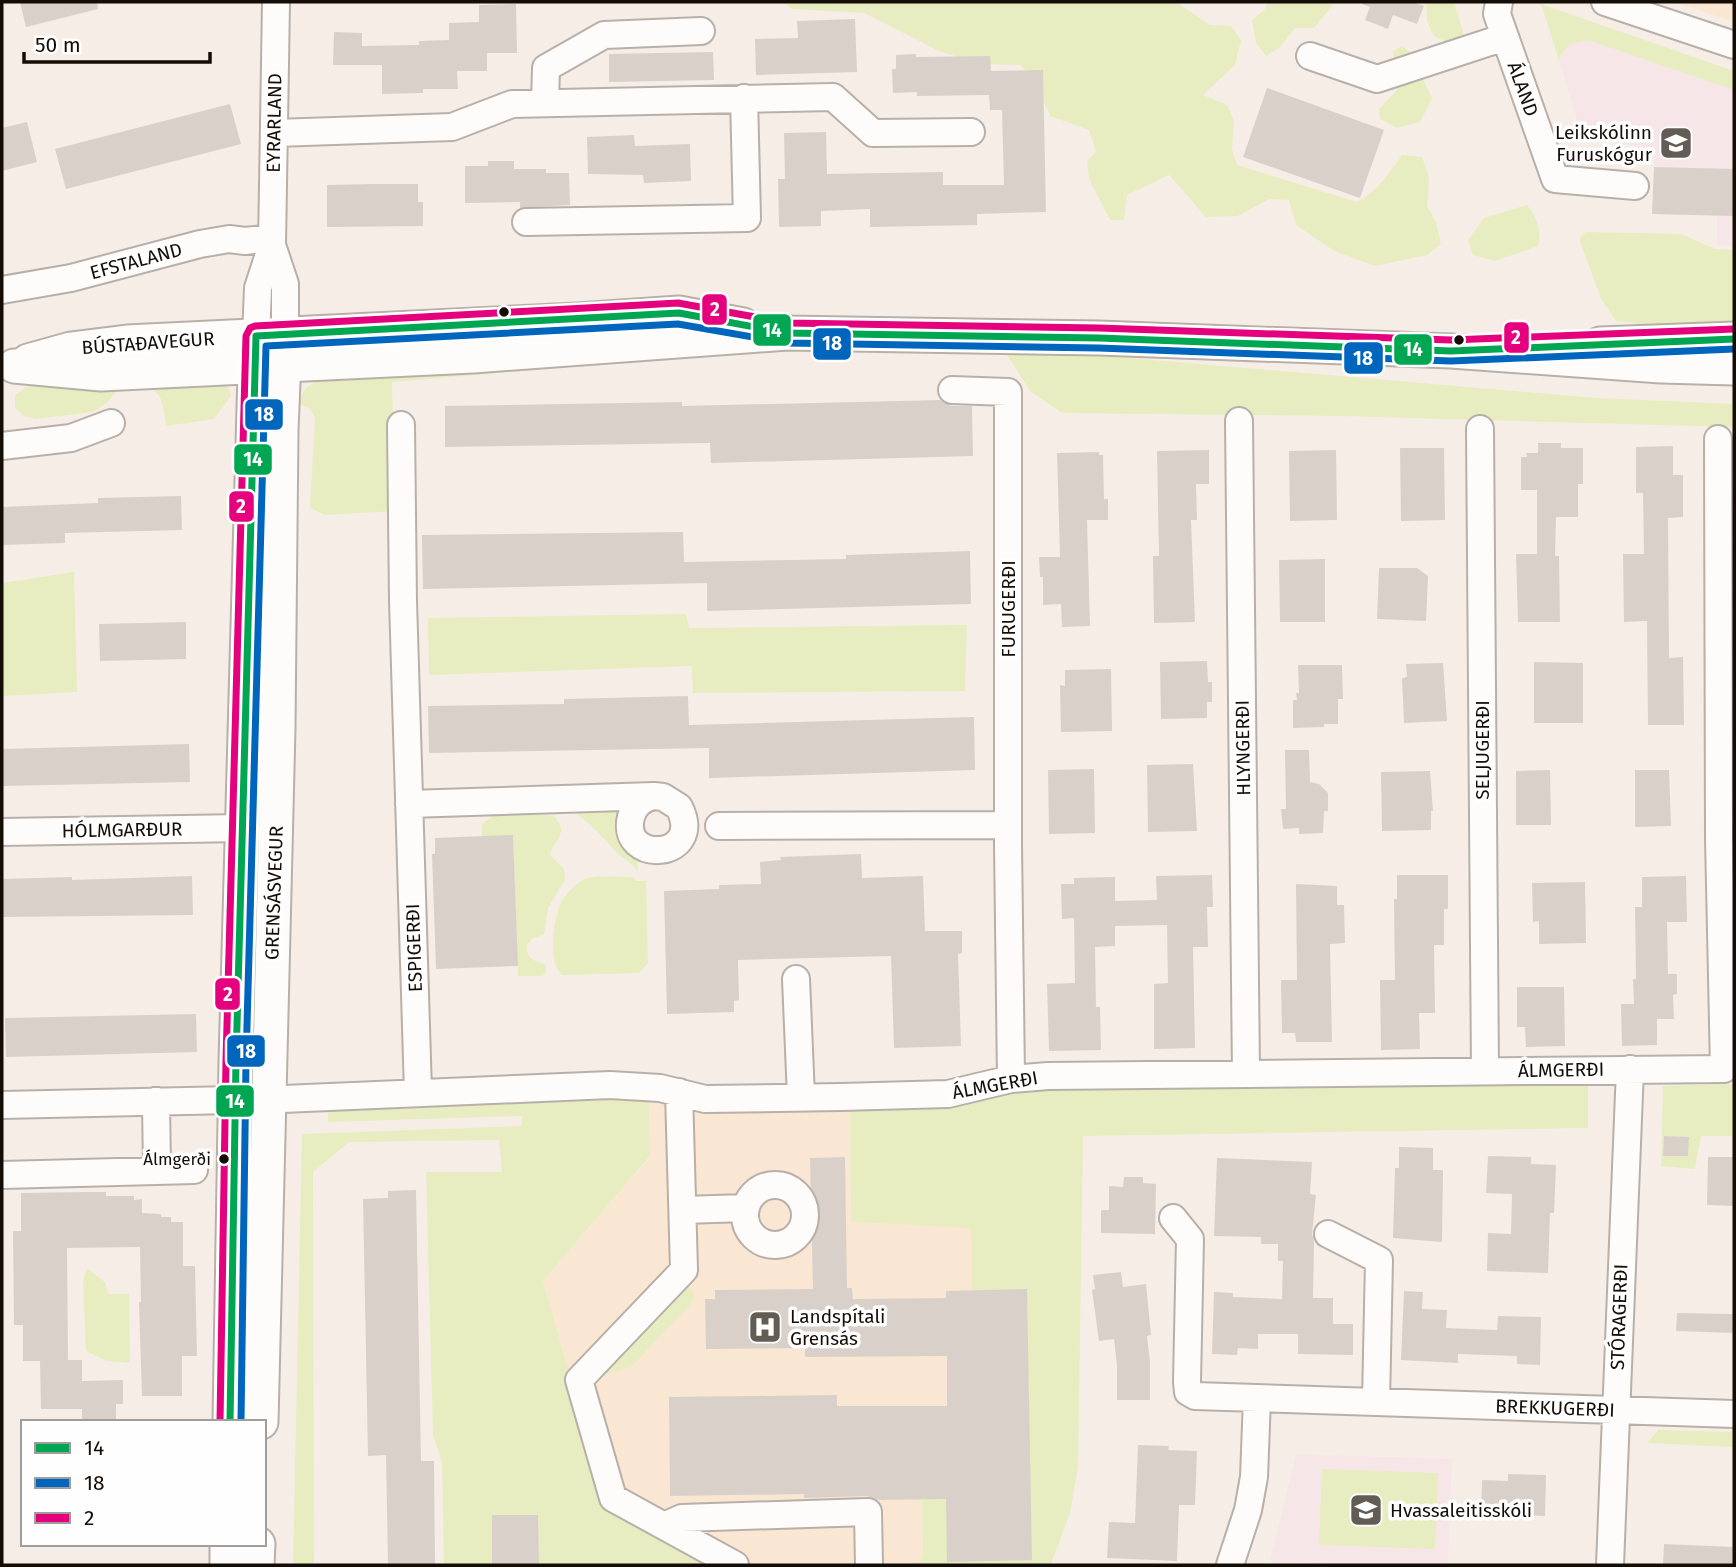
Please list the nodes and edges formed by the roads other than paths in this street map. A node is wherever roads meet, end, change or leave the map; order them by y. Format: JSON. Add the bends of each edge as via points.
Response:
{"nodes":[{"id":1,"x":276,"y":2,"type":"edge"},
{"id":2,"x":1499,"y":2,"type":"edge"},
{"id":3,"x":1605,"y":2,"type":"edge"},
{"id":4,"x":701,"y":32,"type":"dead end"},
{"id":5,"x":1505,"y":37,"type":"junction"},
{"id":6,"x":1734,"y":45,"type":"edge"},
{"id":7,"x":1310,"y":56,"type":"dead end"},
{"id":8,"x":744,"y":98,"type":"junction"},
{"id":9,"x":545,"y":103,"type":"junction"},
{"id":10,"x":971,"y":132,"type":"dead end"},
{"id":11,"x":275,"y":133,"type":"junction"},
{"id":12,"x":1635,"y":186,"type":"dead end"},
{"id":13,"x":526,"y":222,"type":"dead end"},
{"id":14,"x":272,"y":242,"type":"junction"},
{"id":15,"x":2,"y":290,"type":"edge"},
{"id":16,"x":1734,"y":339,"type":"edge"},
{"id":17,"x":270,"y":350,"type":"junction"},
{"id":18,"x":1451,"y":351,"type":"junction"},
{"id":19,"x":8,"y":366,"type":"edge"},
{"id":20,"x":1734,"y":368,"type":"edge"},
{"id":21,"x":952,"y":390,"type":"dead end"},
{"id":22,"x":1239,"y":421,"type":"dead end"},
{"id":23,"x":111,"y":423,"type":"dead end"},
{"id":24,"x":401,"y":425,"type":"dead end"},
{"id":25,"x":1480,"y":429,"type":"dead end"},
{"id":26,"x":1718,"y":439,"type":"dead end"},
{"id":27,"x":2,"y":446,"type":"edge"},
{"id":28,"x":654,"y":796,"type":"dead end"},
{"id":29,"x":410,"y":804,"type":"junction"},
{"id":30,"x":1008,"y":825,"type":"junction"},
{"id":31,"x":719,"y":826,"type":"dead end"},
{"id":32,"x":243,"y":828,"type":"junction"},
{"id":33,"x":2,"y":832,"type":"edge"},
{"id":34,"x":796,"y":979,"type":"dead end"},
{"id":35,"x":1630,"y":1069,"type":"junction"},
{"id":36,"x":1485,"y":1071,"type":"junction"},
{"id":37,"x":1246,"y":1074,"type":"junction"},
{"id":38,"x":1011,"y":1079,"type":"junction"},
{"id":39,"x":418,"y":1092,"type":"junction"},
{"id":40,"x":679,"y":1092,"type":"junction"},
{"id":41,"x":801,"y":1097,"type":"junction"},
{"id":42,"x":252,"y":1099,"type":"junction"},
{"id":43,"x":156,"y":1101,"type":"junction"},
{"id":44,"x":2,"y":1105,"type":"edge"},
{"id":45,"x":194,"y":1170,"type":"dead end"},
{"id":46,"x":157,"y":1171,"type":"junction"},
{"id":47,"x":2,"y":1175,"type":"edge"},
{"id":48,"x":746,"y":1208,"type":"dead end"},
{"id":49,"x":683,"y":1210,"type":"junction"},
{"id":50,"x":1173,"y":1218,"type":"dead end"},
{"id":51,"x":1328,"y":1234,"type":"dead end"},
{"id":52,"x":1257,"y":1398,"type":"junction"},
{"id":53,"x":1376,"y":1402,"type":"junction"},
{"id":54,"x":1616,"y":1411,"type":"junction"},
{"id":55,"x":1734,"y":1415,"type":"edge"},
{"id":56,"x":230,"y":1420,"type":"edge"},
{"id":57,"x":261,"y":1420,"type":"edge"},
{"id":58,"x":664,"y":1526,"type":"junction"},
{"id":59,"x":227,"y":1546,"type":"edge"},
{"id":60,"x":258,"y":1546,"type":"edge"},
{"id":61,"x":227,"y":1565,"type":"edge"},
{"id":62,"x":257,"y":1565,"type":"edge"},
{"id":63,"x":735,"y":1565,"type":"edge"},
{"id":64,"x":869,"y":1565,"type":"edge"},
{"id":65,"x":1230,"y":1565,"type":"edge"},
{"id":66,"x":1610,"y":1565,"type":"edge"}],
"edges":[{"from":1,"to":11,"type":"street","name":"EYRARLAND"},
{"from":2,"to":5,"type":"street","name":"ÁLAND","via":[[1497,14]]},
{"from":3,"to":6,"type":"street"},
{"from":4,"to":9,"type":"street","via":[[604,35],[546,68]]},
{"from":5,"to":7,"type":"street","via":[[1377,79]]},
{"from":5,"to":12,"type":"street","name":"ÁLAND","via":[[1555,179]]},
{"from":8,"to":9,"type":"street"},
{"from":8,"to":10,"type":"street","via":[[833,97],[873,133]]},
{"from":8,"to":13,"type":"street","via":[[747,218]]},
{"from":9,"to":11,"type":"street","via":[[512,104],[452,127]]},
{"from":11,"to":14,"type":"street","name":"EYRARLAND"},
{"from":14,"to":15,"type":"street","name":"EFSTALAND","via":[[229,239],[200,244],[71,278]]},
{"from":14,"to":17,"type":"street","name":"EYRARLAND","via":[[285,284]]},
{"from":16,"to":18,"type":"main road","name":"BÚSTAÐAVEGUR"},
{"from":17,"to":18,"type":"main road","name":"BÚSTAÐAVEGUR","via":[[473,356],[787,333]]},
{"from":17,"to":19,"type":"main road","name":"BÚSTAÐAVEGUR","via":[[101,374]]},
{"from":17,"to":32,"type":"main road","name":"GRENSÁSVEGUR"},
{"from":17,"to":42,"type":"main road","name":"GRENSÁSVEGUR","via":[[278,728]]},
{"from":18,"to":20,"type":"main road","name":"BÚSTAÐAVEGUR"},
{"from":21,"to":30,"type":"street","name":"FURUGERÐI","via":[[1008,392]]},
{"from":22,"to":37,"type":"street","name":"HLYNGERÐI"},
{"from":23,"to":27,"type":"street","via":[[71,438]]},
{"from":24,"to":29,"type":"street","name":"ESPIGERÐI"},
{"from":25,"to":36,"type":"street","name":"SELJUGERÐI"},
{"from":26,"to":35,"type":"street","name":"ÁLMGERÐI","via":[[1724,1069]]},
{"from":28,"to":29,"type":"street"},
{"from":29,"to":39,"type":"street","name":"ESPIGERÐI"},
{"from":30,"to":31,"type":"street"},
{"from":30,"to":38,"type":"street","name":"FURUGERÐI"},
{"from":32,"to":33,"type":"street","name":"HÓLMGARÐUR"},
{"from":32,"to":42,"type":"main road","name":"GRENSÁSVEGUR"},
{"from":34,"to":41,"type":"street"},
{"from":35,"to":36,"type":"street","name":"ÁLMGERÐI"},
{"from":35,"to":54,"type":"street","name":"STÓRAGERÐI"},
{"from":36,"to":37,"type":"street","name":"ÁLMGERÐI"},
{"from":37,"to":38,"type":"street","name":"ÁLMGERÐI"},
{"from":38,"to":41,"type":"street","name":"ÁLMGERÐI","via":[[948,1094]]},
{"from":39,"to":40,"type":"street","name":"ÁLMGERÐI","via":[[610,1085]]},
{"from":39,"to":42,"type":"street","name":"ÁLMGERÐI"},
{"from":40,"to":41,"type":"street","name":"ÁLMGERÐI","via":[[705,1099]]},
{"from":40,"to":49,"type":"street"},
{"from":42,"to":43,"type":"street","name":"ÁLMGERÐI"},
{"from":42,"to":56,"type":"main road","name":"GRENSÁSVEGUR"},
{"from":42,"to":57,"type":"main road","name":"GRENSÁSVEGUR"},
{"from":43,"to":44,"type":"street","name":"ÁLMGERÐI"},
{"from":43,"to":46,"type":"street"},
{"from":45,"to":46,"type":"street"},
{"from":46,"to":47,"type":"street"},
{"from":48,"to":49,"type":"street"},
{"from":49,"to":58,"type":"street","via":[[684,1270],[579,1380],[613,1498]]},
{"from":50,"to":52,"type":"street","name":"BREKKUGERÐI","via":[[1190,1239],[1188,1392]]},
{"from":51,"to":53,"type":"street","via":[[1379,1260]]},
{"from":52,"to":53,"type":"street","name":"BREKKUGERÐI"},
{"from":52,"to":65,"type":"street","via":[[1254,1477]]},
{"from":53,"to":54,"type":"street","name":"BREKKUGERÐI"},
{"from":54,"to":55,"type":"street","name":"BREKKUGERÐI"},
{"from":54,"to":66,"type":"street","name":"STÓRAGERÐI"},
{"from":58,"to":63,"type":"street"},
{"from":58,"to":64,"type":"street","via":[[682,1518],[868,1513]]},
{"from":59,"to":61,"type":"main road"},
{"from":60,"to":62,"type":"main road"}]}
